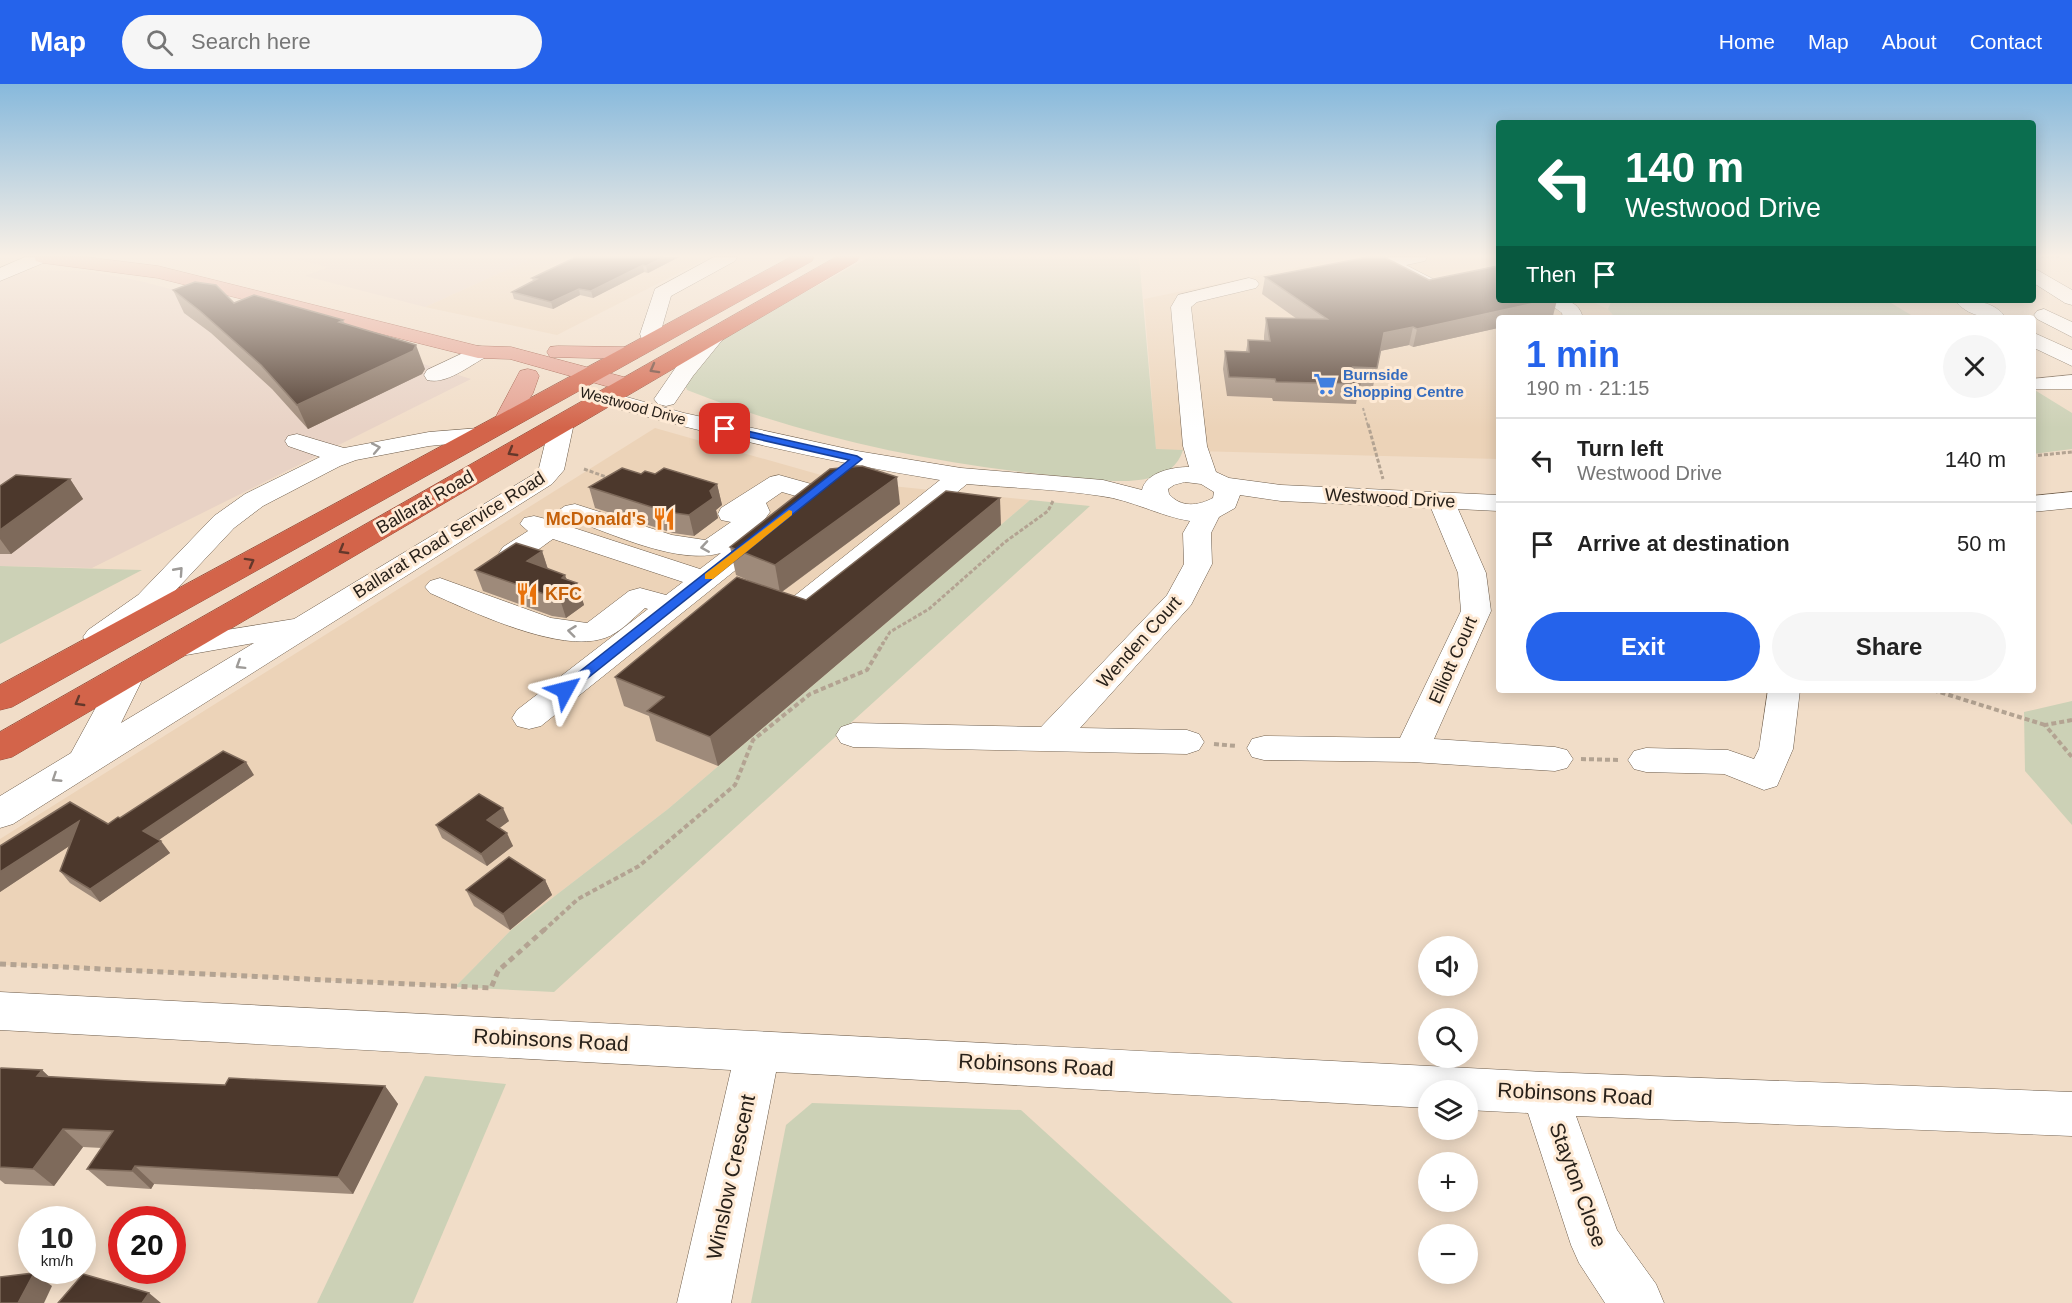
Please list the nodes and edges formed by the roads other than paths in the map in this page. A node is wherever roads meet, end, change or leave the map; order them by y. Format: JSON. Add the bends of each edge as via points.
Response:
{"nodes":[{"id":1,"x":326,"y":314,"type":"edge"},
{"id":2,"x":656,"y":314,"type":"edge"},
{"id":3,"x":701,"y":314,"type":"edge"},
{"id":4,"x":751,"y":314,"type":"edge"},
{"id":5,"x":1174,"y":314,"type":"edge"},
{"id":6,"x":2044,"y":315,"type":"dead end"},
{"id":7,"x":2070,"y":330,"type":"edge"},
{"id":8,"x":718,"y":333,"type":"junction"},
{"id":9,"x":2036,"y":333,"type":"edge"},
{"id":10,"x":2036,"y":340,"type":"edge"},
{"id":11,"x":651,"y":341,"type":"junction"},
{"id":12,"x":478,"y":352,"type":"junction"},
{"id":13,"x":630,"y":352,"type":"junction"},
{"id":14,"x":511,"y":353,"type":"junction"},
{"id":15,"x":2072,"y":359,"type":"edge"},
{"id":16,"x":435,"y":375,"type":"dead end"},
{"id":17,"x":591,"y":375,"type":"junction"},
{"id":18,"x":528,"y":376,"type":"junction"},
{"id":19,"x":2072,"y":382,"type":"edge"},
{"id":20,"x":2038,"y":384,"type":"dead end"},
{"id":21,"x":627,"y":385,"type":"junction"},
{"id":22,"x":566,"y":387,"type":"junction"},
{"id":23,"x":605,"y":398,"type":"junction"},
{"id":24,"x":672,"y":409,"type":"junction"},
{"id":25,"x":566,"y":421,"type":"junction"},
{"id":26,"x":505,"y":422,"type":"junction"},
{"id":27,"x":480,"y":435,"type":"junction"},
{"id":28,"x":297,"y":441,"type":"dead end"},
{"id":29,"x":343,"y":456,"type":"junction"},
{"id":30,"x":857,"y":459,"type":"junction"},
{"id":31,"x":961,"y":476,"type":"junction"},
{"id":32,"x":813,"y":493,"type":"junction"},
{"id":33,"x":1193,"y":497,"type":"junction"},
{"id":34,"x":2072,"y":500,"type":"edge"},
{"id":35,"x":1441,"y":501,"type":"junction"},
{"id":36,"x":1496,"y":503,"type":"edge"},
{"id":37,"x":745,"y":504,"type":"junction"},
{"id":38,"x":2036,"y":504,"type":"edge"},
{"id":39,"x":492,"y":510,"type":"junction"},
{"id":40,"x":716,"y":526,"type":"dead end"},
{"id":41,"x":548,"y":529,"type":"junction"},
{"id":42,"x":513,"y":554,"type":"edge"},
{"id":43,"x":704,"y":580,"type":"junction"},
{"id":44,"x":440,"y":587,"type":"dead end"},
{"id":45,"x":672,"y":606,"type":"junction"},
{"id":46,"x":795,"y":609,"type":"edge"},
{"id":47,"x":306,"y":624,"type":"junction"},
{"id":48,"x":174,"y":647,"type":"junction"},
{"id":49,"x":51,"y":671,"type":"junction"},
{"id":50,"x":130,"y":672,"type":"junction"},
{"id":51,"x":1784,"y":693,"type":"edge"},
{"id":52,"x":0,"y":699,"type":"edge"},
{"id":53,"x":529,"y":718,"type":"dead end"},
{"id":54,"x":853,"y":735,"type":"dead end"},
{"id":55,"x":1051,"y":738,"type":"junction"},
{"id":56,"x":1187,"y":742,"type":"road end"},
{"id":57,"x":0,"y":748,"type":"edge"},
{"id":58,"x":1264,"y":748,"type":"road end"},
{"id":59,"x":1412,"y":750,"type":"junction"},
{"id":60,"x":86,"y":759,"type":"junction"},
{"id":61,"x":1555,"y":759,"type":"road end"},
{"id":62,"x":1646,"y":760,"type":"road end"},
{"id":63,"x":0,"y":814,"type":"edge"},
{"id":64,"x":0,"y":1011,"type":"edge"},
{"id":65,"x":758,"y":1050,"type":"junction"},
{"id":66,"x":1545,"y":1093,"type":"junction"},
{"id":67,"x":2072,"y":1114,"type":"edge"},
{"id":68,"x":704,"y":1303,"type":"edge"},
{"id":69,"x":1637,"y":1303,"type":"edge"}],
"edges":[{"from":1,"to":12,"type":"main road","name":"Westwood Drive"},
{"from":2,"to":11,"type":"street"},
{"from":3,"to":11,"type":"highway","name":"Ballarat Road"},
{"from":4,"to":8,"type":"highway","name":"Ballarat Road"},
{"from":5,"to":33,"type":"street","name":"Wenden Court","via":[[1195,446]]},
{"from":6,"to":7,"type":"street"},
{"from":7,"to":9,"type":"street"},
{"from":8,"to":21,"type":"highway","name":"Ballarat Road","one_way":true},
{"from":8,"to":24,"type":"street","via":[[684,372]]},
{"from":10,"to":15,"type":"street"},
{"from":11,"to":13,"type":"highway","name":"Ballarat Road"},
{"from":12,"to":14,"type":"main road","name":"Westwood Drive"},
{"from":12,"to":16,"type":"street"},
{"from":12,"to":18,"type":"main road","name":"Westwood Drive","via":[[485,363]]},
{"from":13,"to":14,"type":"main road"},
{"from":13,"to":17,"type":"highway","name":"Ballarat Road"},
{"from":14,"to":17,"type":"main road","name":"Westwood Drive"},
{"from":17,"to":21,"type":"main road","name":"Westwood Drive"},
{"from":17,"to":22,"type":"highway","name":"Ballarat Road"},
{"from":18,"to":22,"type":"main road","name":"Westwood Drive"},
{"from":18,"to":26,"type":"main road"},
{"from":19,"to":20,"type":"street"},
{"from":21,"to":23,"type":"highway","name":"Ballarat Road"},
{"from":21,"to":24,"type":"street","name":"Westwood Drive"},
{"from":22,"to":23,"type":"main road","name":"Westwood Drive"},
{"from":22,"to":26,"type":"highway","name":"Ballarat Road"},
{"from":23,"to":24,"type":"street","name":"Westwood Drive"},
{"from":23,"to":25,"type":"highway","name":"Ballarat Road"},
{"from":24,"to":25,"type":"street"},
{"from":24,"to":30,"type":"street","name":"Westwood Drive"},
{"from":25,"to":39,"type":"street","name":"Ballarat Road Service Road","via":[[551,470]]},
{"from":25,"to":48,"type":"highway","name":"Ballarat Road","one_way":true},
{"from":26,"to":27,"type":"highway","name":"Ballarat Road"},
{"from":29,"to":27,"type":"street","name":"Ballarat Road","one_way":true,"via":[[420,440]]},
{"from":49,"to":27,"type":"highway","name":"Ballarat Road","one_way":true},
{"from":28,"to":29,"type":"street"},
{"from":49,"to":29,"type":"street","name":"Ballarat Road","one_way":true,"via":[[149,601],[234,513]]},
{"from":30,"to":31,"type":"street","name":"Westwood Drive"},
{"from":30,"to":32,"type":"street"},
{"from":31,"to":33,"type":"street","name":"Westwood Drive"},
{"from":31,"to":46,"type":"street"},
{"from":32,"to":37,"type":"street","via":[[779,483]]},
{"from":32,"to":43,"type":"street"},
{"from":33,"to":35,"type":"street","name":"Westwood Drive","via":[[1281,493]]},
{"from":33,"to":55,"type":"street","name":"Wenden Court","via":[[1198,564],[1180,598]]},
{"from":34,"to":38,"type":"street"},
{"from":35,"to":36,"type":"street","name":"Westwood Drive"},
{"from":35,"to":59,"type":"street","name":"Elliott Court","via":[[1472,573],[1476,611]]},
{"from":37,"to":40,"type":"street"},
{"from":37,"to":41,"type":"street","one_way":true,"via":[[756,508],[753,517],[718,545],[696,549],[575,512]]},
{"from":39,"to":41,"type":"street"},
{"from":39,"to":47,"type":"street","name":"Ballarat Road Service Road"},
{"from":41,"to":42,"type":"street"},
{"from":41,"to":43,"type":"street"},
{"from":43,"to":45,"type":"street"},
{"from":45,"to":44,"type":"street","one_way":true,"via":[[640,597],[596,631],[579,633],[512,615]]},
{"from":45,"to":53,"type":"street"},
{"from":47,"to":48,"type":"street","name":"Ballarat Road Service Road"},
{"from":47,"to":60,"type":"street","name":"Ballarat Road Service Road","one_way":true},
{"from":48,"to":50,"type":"highway","name":"Ballarat Road"},
{"from":49,"to":52,"type":"highway","name":"Ballarat Road"},
{"from":50,"to":57,"type":"highway","name":"Ballarat Road","one_way":true},
{"from":50,"to":60,"type":"street"},
{"from":51,"to":62,"type":"street","via":[[1776,749],[1764,777],[1728,762]]},
{"from":54,"to":55,"type":"street"},
{"from":55,"to":56,"type":"street"},
{"from":58,"to":59,"type":"street"},
{"from":59,"to":61,"type":"street"},
{"from":60,"to":63,"type":"street","name":"Ballarat Road Service Road","one_way":true},
{"from":64,"to":65,"type":"street","name":"Robinsons Road"},
{"from":65,"to":66,"type":"street","name":"Robinsons Road"},
{"from":65,"to":68,"type":"street","name":"Winslow Crescent"},
{"from":66,"to":67,"type":"street","name":"Robinsons Road"},
{"from":66,"to":69,"type":"street","name":"Stayton Close","via":[[1597,1245]]}]}
